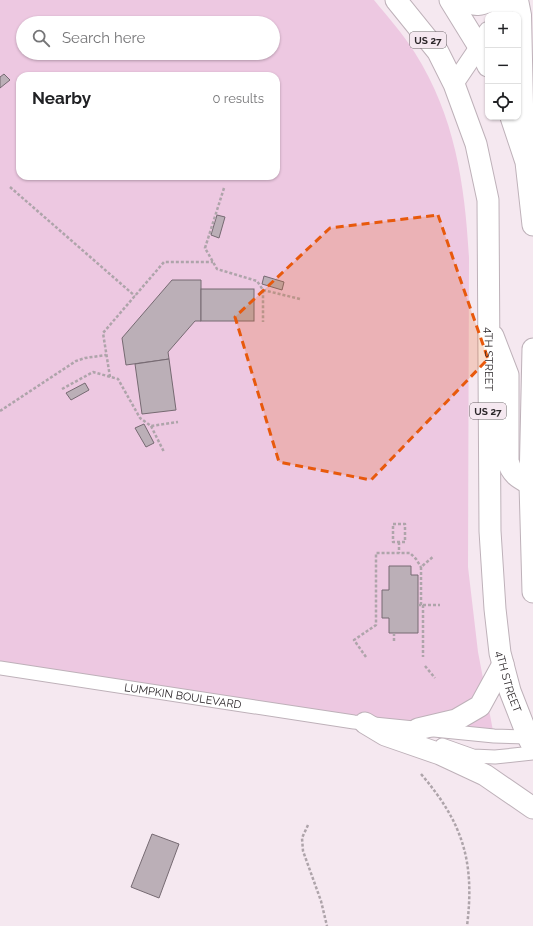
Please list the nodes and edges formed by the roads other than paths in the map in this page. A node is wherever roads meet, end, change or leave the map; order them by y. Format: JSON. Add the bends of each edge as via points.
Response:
{"nodes":[{"id":1,"x":396,"y":0,"type":"edge"},
{"id":2,"x":450,"y":0,"type":"edge"},
{"id":3,"x":463,"y":0,"type":"edge"},
{"id":4,"x":493,"y":0,"type":"edge"},
{"id":5,"x":509,"y":0,"type":"edge"},
{"id":6,"x":519,"y":0,"type":"edge"},
{"id":7,"x":502,"y":12,"type":"edge"},
{"id":8,"x":484,"y":39,"type":"edge"},
{"id":9,"x":454,"y":84,"type":"junction"},
{"id":10,"x":512,"y":120,"type":"edge"},
{"id":11,"x":526,"y":162,"type":"junction"},
{"id":12,"x":533,"y":225,"type":"edge"},
{"id":13,"x":488,"y":322,"type":"junction"},
{"id":14,"x":533,"y":349,"type":"edge"},
{"id":15,"x":530,"y":484,"type":"junction"},
{"id":16,"x":533,"y":592,"type":"edge"},
{"id":17,"x":503,"y":664,"type":"junction"},
{"id":18,"x":0,"y":668,"type":"edge"},
{"id":19,"x":365,"y":723,"type":"junction"},
{"id":20,"x":418,"y":729,"type":"junction"},
{"id":21,"x":532,"y":743,"type":"edge"},
{"id":22,"x":533,"y":808,"type":"edge"}],
"edges":[{"from":1,"to":9,"type":"highway","name":"4TH STREET","number":"US 27","via":[[438,52]]},
{"from":2,"to":8,"type":"highway"},
{"from":3,"to":4,"type":"highway","via":[[471,5]]},
{"from":5,"to":7,"type":"main road"},
{"from":6,"to":11,"type":"main road","via":[[522,15]]},
{"from":8,"to":9,"type":"main road"},
{"from":9,"to":13,"type":"highway","name":"4TH STREET","number":"US 27","via":[[476,144],[488,200]]},
{"from":10,"to":11,"type":"highway"},
{"from":11,"to":12,"type":"highway"},
{"from":13,"to":15,"type":"highway","via":[[508,375],[508,461],[515,476]]},
{"from":13,"to":17,"type":"highway","name":"4TH STREET","number":"US 27","via":[[490,531],[495,609]]},
{"from":14,"to":15,"type":"highway"},
{"from":15,"to":16,"type":"highway"},
{"from":17,"to":20,"type":"highway","via":[[480,706],[456,720]]},
{"from":17,"to":21,"type":"highway","name":"4TH STREET","number":"US 27","via":[[510,691]]},
{"from":18,"to":19,"type":"street","name":"LUMPKIN BOULEVARD"},
{"from":19,"to":20,"type":"street","name":"LUMPKIN BOULEVARD"},
{"from":19,"to":21,"type":"street","name":"LUMPKIN BOULEVARD","via":[[473,756],[495,757]]},
{"from":19,"to":22,"type":"highway","via":[[385,735],[440,754],[486,775]]},
{"from":20,"to":21,"type":"street","name":"LUMPKIN BOULEVARD","via":[[494,736]]}]}
